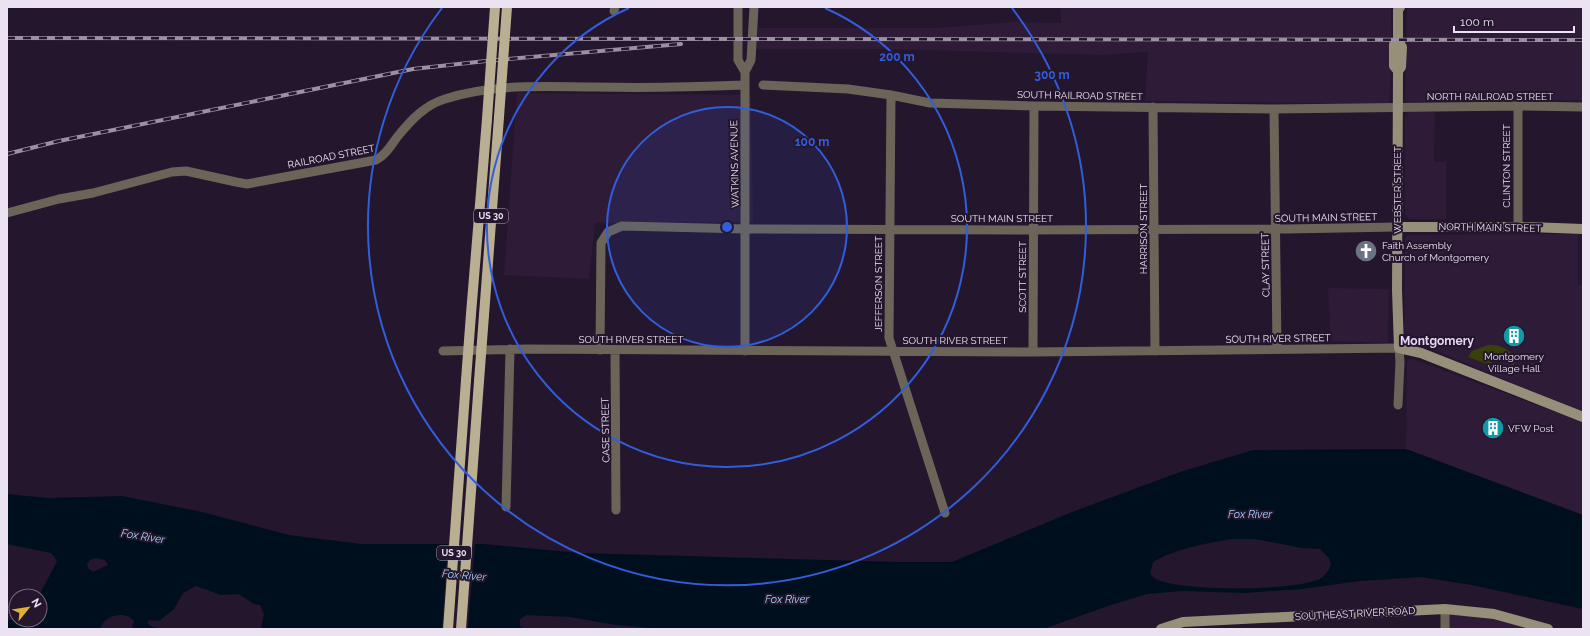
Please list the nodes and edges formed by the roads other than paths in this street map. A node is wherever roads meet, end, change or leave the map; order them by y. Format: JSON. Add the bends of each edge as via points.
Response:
{"nodes":[{"id":1,"x":496,"y":7,"type":"edge"},
{"id":2,"x":508,"y":7,"type":"edge"},
{"id":3,"x":738,"y":7,"type":"edge"},
{"id":4,"x":754,"y":7,"type":"edge"},
{"id":5,"x":1398,"y":8,"type":"edge"},
{"id":6,"x":745,"y":72,"type":"junction"},
{"id":7,"x":744,"y":85,"type":"junction"},
{"id":8,"x":762,"y":85,"type":"dead end"},
{"id":9,"x":891,"y":95,"type":"junction"},
{"id":10,"x":1034,"y":106,"type":"junction"},
{"id":11,"x":1518,"y":106,"type":"junction"},
{"id":12,"x":1153,"y":107,"type":"junction"},
{"id":13,"x":1583,"y":107,"type":"edge"},
{"id":14,"x":1398,"y":108,"type":"junction"},
{"id":15,"x":1274,"y":109,"type":"junction"},
{"id":16,"x":7,"y":213,"type":"edge"},
{"id":17,"x":1397,"y":227,"type":"junction"},
{"id":18,"x":1518,"y":227,"type":"junction"},
{"id":19,"x":746,"y":229,"type":"junction"},
{"id":20,"x":889,"y":229,"type":"junction"},
{"id":21,"x":1154,"y":229,"type":"junction"},
{"id":22,"x":1275,"y":229,"type":"junction"},
{"id":23,"x":1583,"y":229,"type":"edge"},
{"id":24,"x":1034,"y":230,"type":"junction"},
{"id":25,"x":1399,"y":348,"type":"junction"},
{"id":26,"x":510,"y":350,"type":"junction"},
{"id":27,"x":600,"y":350,"type":"junction"},
{"id":28,"x":615,"y":350,"type":"junction"},
{"id":29,"x":1277,"y":350,"type":"junction"},
{"id":30,"x":443,"y":351,"type":"dead end"},
{"id":31,"x":745,"y":351,"type":"junction"},
{"id":32,"x":893,"y":351,"type":"junction"},
{"id":33,"x":1155,"y":351,"type":"junction"},
{"id":34,"x":1033,"y":352,"type":"junction"},
{"id":35,"x":1398,"y":405,"type":"dead end"},
{"id":36,"x":1583,"y":418,"type":"edge"},
{"id":37,"x":506,"y":507,"type":"dead end"},
{"id":38,"x":616,"y":510,"type":"dead end"},
{"id":39,"x":945,"y":513,"type":"dead end"},
{"id":40,"x":1445,"y":609,"type":"junction"},
{"id":41,"x":448,"y":629,"type":"edge"},
{"id":42,"x":461,"y":629,"type":"edge"},
{"id":43,"x":1161,"y":629,"type":"edge"},
{"id":44,"x":1445,"y":629,"type":"edge"},
{"id":45,"x":1548,"y":629,"type":"edge"}],
"edges":[{"from":1,"to":41,"type":"main road","number":"US 30","bridge":true},
{"from":2,"to":42,"type":"main road","number":"US 30","bridge":true},
{"from":3,"to":6,"type":"street","name":"WATKINS AVENUE","via":[[738,60]]},
{"from":4,"to":6,"type":"street","name":"WATKINS AVENUE","via":[[751,60]]},
{"from":5,"to":14,"type":"street","name":"WEBSTER STREET","via":[[1398,41],[1394,44],[1394,66],[1398,70]]},
{"from":6,"to":7,"type":"street","name":"WATKINS AVENUE"},
{"from":7,"to":16,"type":"street","name":"RAILROAD STREET","via":[[665,88],[520,87],[476,91],[445,99],[427,107],[399,135],[382,157],[376,160],[247,184],[186,171],[179,172]]},
{"from":7,"to":19,"type":"street","name":"WATKINS AVENUE"},
{"from":8,"to":9,"type":"street","name":"SOUTH RAILROAD STREET","via":[[848,88]]},
{"from":9,"to":10,"type":"street","name":"SOUTH RAILROAD STREET","via":[[930,103]]},
{"from":9,"to":20,"type":"street","name":"JEFFERSON STREET"},
{"from":10,"to":12,"type":"street","name":"SOUTH RAILROAD STREET"},
{"from":10,"to":24,"type":"street","name":"SCOTT STREET"},
{"from":11,"to":13,"type":"street","name":"NORTH RAILROAD STREET"},
{"from":11,"to":14,"type":"street","name":"NORTH RAILROAD STREET"},
{"from":11,"to":18,"type":"street","name":"CLINTON STREET"},
{"from":12,"to":15,"type":"street","name":"SOUTH RAILROAD STREET"},
{"from":12,"to":21,"type":"street","name":"HARRISON STREET"},
{"from":14,"to":15,"type":"street","name":"SOUTH RAILROAD STREET"},
{"from":14,"to":17,"type":"street","name":"WEBSTER STREET"},
{"from":15,"to":22,"type":"street","name":"CLAY STREET"},
{"from":17,"to":18,"type":"street","name":"NORTH MAIN STREET"},
{"from":17,"to":22,"type":"street","name":"SOUTH MAIN STREET"},
{"from":17,"to":25,"type":"street","name":"WEBSTER STREET","via":[[1396,290]]},
{"from":18,"to":23,"type":"street","name":"NORTH MAIN STREET"},
{"from":19,"to":20,"type":"street","name":"SOUTH MAIN STREET"},
{"from":19,"to":27,"type":"street","name":"SOUTH MAIN STREET","via":[[622,226],[608,232],[601,243]]},
{"from":19,"to":31,"type":"street","name":"WATKINS AVENUE"},
{"from":20,"to":24,"type":"street","name":"SOUTH MAIN STREET"},
{"from":20,"to":32,"type":"street","name":"JEFFERSON STREET","via":[[889,338]]},
{"from":21,"to":22,"type":"street","name":"SOUTH MAIN STREET"},
{"from":21,"to":24,"type":"street","name":"SOUTH MAIN STREET"},
{"from":21,"to":33,"type":"street","name":"HARRISON STREET"},
{"from":22,"to":29,"type":"street","name":"CLAY STREET"},
{"from":24,"to":34,"type":"street","name":"SCOTT STREET"},
{"from":25,"to":29,"type":"street","name":"SOUTH RIVER STREET"},
{"from":25,"to":35,"type":"street","name":"WEBSTER STREET"},
{"from":25,"to":36,"type":"street","via":[[1421,353]]},
{"from":26,"to":27,"type":"street","name":"SOUTH RIVER STREET"},
{"from":26,"to":30,"type":"street","name":"SOUTH RIVER STREET"},
{"from":26,"to":37,"type":"street"},
{"from":27,"to":28,"type":"street","name":"SOUTH RIVER STREET"},
{"from":28,"to":31,"type":"street","name":"SOUTH RIVER STREET"},
{"from":28,"to":38,"type":"street","name":"CASE STREET"},
{"from":29,"to":33,"type":"street","name":"SOUTH RIVER STREET"},
{"from":31,"to":32,"type":"street","name":"SOUTH RIVER STREET"},
{"from":32,"to":34,"type":"street","name":"SOUTH RIVER STREET"},
{"from":32,"to":39,"type":"street","name":"JEFFERSON STREET"},
{"from":33,"to":34,"type":"street","name":"SOUTH RIVER STREET"},
{"from":40,"to":43,"type":"street","name":"SOUTHEAST RIVER ROAD","via":[[1183,622]]},
{"from":40,"to":44,"type":"street"},
{"from":40,"to":45,"type":"street","name":"SOUTHEAST RIVER ROAD","via":[[1494,614]]}]}
